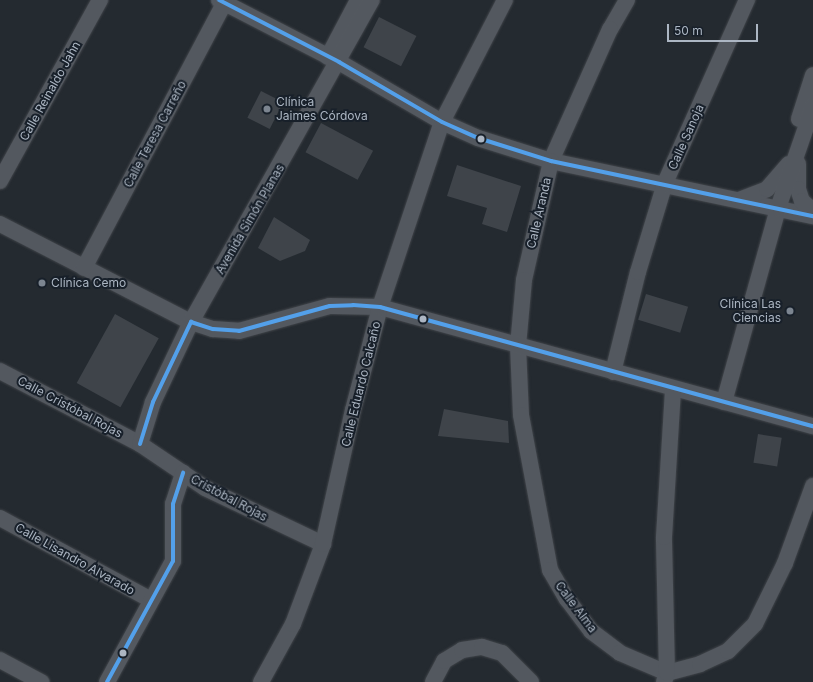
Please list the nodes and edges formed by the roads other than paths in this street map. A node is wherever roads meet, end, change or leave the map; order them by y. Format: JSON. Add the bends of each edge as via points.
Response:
{"nodes":[{"id":1,"x":100,"y":0,"type":"edge"},
{"id":2,"x":358,"y":0,"type":"edge"},
{"id":3,"x":372,"y":0,"type":"edge"},
{"id":4,"x":505,"y":0,"type":"edge"},
{"id":5,"x":627,"y":0,"type":"edge"},
{"id":6,"x":747,"y":0,"type":"edge"},
{"id":7,"x":223,"y":1,"type":"edge"},
{"id":8,"x":334,"y":60,"type":"junction"},
{"id":9,"x":813,"y":76,"type":"edge"},
{"id":10,"x":813,"y":107,"type":"edge"},
{"id":11,"x":442,"y":122,"type":"junction"},
{"id":12,"x":813,"y":134,"type":"edge"},
{"id":13,"x":798,"y":152,"type":"junction"},
{"id":14,"x":551,"y":161,"type":"junction"},
{"id":15,"x":0,"y":181,"type":"edge"},
{"id":16,"x":665,"y":183,"type":"junction"},
{"id":17,"x":739,"y":200,"type":"junction"},
{"id":18,"x":778,"y":208,"type":"junction"},
{"id":19,"x":813,"y":211,"type":"edge"},
{"id":20,"x":813,"y":216,"type":"edge"},
{"id":21,"x":0,"y":224,"type":"edge"},
{"id":22,"x":84,"y":268,"type":"junction"},
{"id":23,"x":380,"y":307,"type":"junction"},
{"id":24,"x":191,"y":322,"type":"junction"},
{"id":25,"x":518,"y":346,"type":"junction"},
{"id":26,"x":0,"y":371,"type":"edge"},
{"id":27,"x":613,"y":372,"type":"junction"},
{"id":28,"x":673,"y":389,"type":"junction"},
{"id":29,"x":724,"y":402,"type":"junction"},
{"id":30,"x":813,"y":426,"type":"edge"},
{"id":31,"x":140,"y":444,"type":"junction"},
{"id":32,"x":183,"y":473,"type":"junction"},
{"id":33,"x":813,"y":486,"type":"edge"},
{"id":34,"x":0,"y":518,"type":"edge"},
{"id":35,"x":323,"y":544,"type":"junction"},
{"id":36,"x":151,"y":600,"type":"junction"},
{"id":37,"x":0,"y":660,"type":"edge"},
{"id":38,"x":665,"y":677,"type":"edge"},
{"id":39,"x":41,"y":682,"type":"edge"},
{"id":40,"x":107,"y":682,"type":"edge"},
{"id":41,"x":261,"y":682,"type":"edge"},
{"id":42,"x":433,"y":682,"type":"edge"},
{"id":43,"x":531,"y":682,"type":"edge"}],
"edges":[{"from":1,"to":15,"type":"street","name":"Calle Reinaldo Jahn"},
{"from":2,"to":8,"type":"street","name":"Avenida Simón Planas"},
{"from":3,"to":8,"type":"street","name":"Avenida Simón Planas"},
{"from":4,"to":11,"type":"street","name":"Calle Eduardo Calcaño"},
{"from":5,"to":14,"type":"street","name":"Calle Aranda","via":[[610,29]]},
{"from":6,"to":16,"type":"street","name":"Calle Sanoja"},
{"from":7,"to":8,"type":"street"},
{"from":7,"to":22,"type":"street","name":"Calle Teresa Carreño"},
{"from":8,"to":11,"type":"street"},
{"from":8,"to":24,"type":"street","name":"Avenida Simón Planas"},
{"from":9,"to":13,"type":"street","via":[[792,140]]},
{"from":10,"to":13,"type":"street"},
{"from":11,"to":14,"type":"street","via":[[478,138]]},
{"from":11,"to":23,"type":"street","name":"Calle Eduardo Calcaño"},
{"from":12,"to":13,"type":"street","via":[[808,146]]},
{"from":13,"to":17,"type":"street","via":[[767,189]]},
{"from":13,"to":18,"type":"street"},
{"from":13,"to":19,"type":"street","via":[[798,189],[802,201]]},
{"from":14,"to":16,"type":"street"},
{"from":14,"to":25,"type":"street","name":"Calle Aranda","via":[[524,280]]},
{"from":16,"to":17,"type":"street"},
{"from":16,"to":27,"type":"street","name":"Calle Sanoja","via":[[638,272]]},
{"from":17,"to":18,"type":"street"},
{"from":18,"to":20,"type":"street"},
{"from":18,"to":29,"type":"street"},
{"from":21,"to":22,"type":"street"},
{"from":22,"to":24,"type":"street"},
{"from":23,"to":24,"type":"street","via":[[330,306],[239,332],[213,329]]},
{"from":23,"to":25,"type":"street"},
{"from":23,"to":35,"type":"street","name":"Calle Eduardo Calcaño","via":[[353,410]]},
{"from":24,"to":31,"type":"street","name":"Avenida Simón Planas","via":[[153,402]]},
{"from":25,"to":27,"type":"street"},
{"from":25,"to":38,"type":"street","name":"Calle Alma","via":[[521,415],[550,570],[567,599],[591,630],[620,653]]},
{"from":26,"to":31,"type":"street","name":"Calle Cristóbal Rojas"},
{"from":27,"to":28,"type":"street"},
{"from":28,"to":29,"type":"street"},
{"from":28,"to":38,"type":"street","via":[[664,537]]},
{"from":29,"to":30,"type":"street"},
{"from":31,"to":32,"type":"street","name":"Cristóbal Rojas"},
{"from":32,"to":35,"type":"street","name":"Cristóbal Rojas","via":[[210,491]]},
{"from":32,"to":36,"type":"street","via":[[173,504],[173,560]]},
{"from":33,"to":38,"type":"street","via":[[785,563],[756,624],[728,651]]},
{"from":34,"to":36,"type":"street","name":"Calle Lisandro Alvarado"},
{"from":35,"to":41,"type":"street","name":"Calle Eduardo Calcaño","via":[[293,624]]},
{"from":36,"to":40,"type":"street"},
{"from":37,"to":39,"type":"street"},
{"from":42,"to":43,"type":"street","via":[[444,661],[462,650],[482,647],[502,653]]}]}
